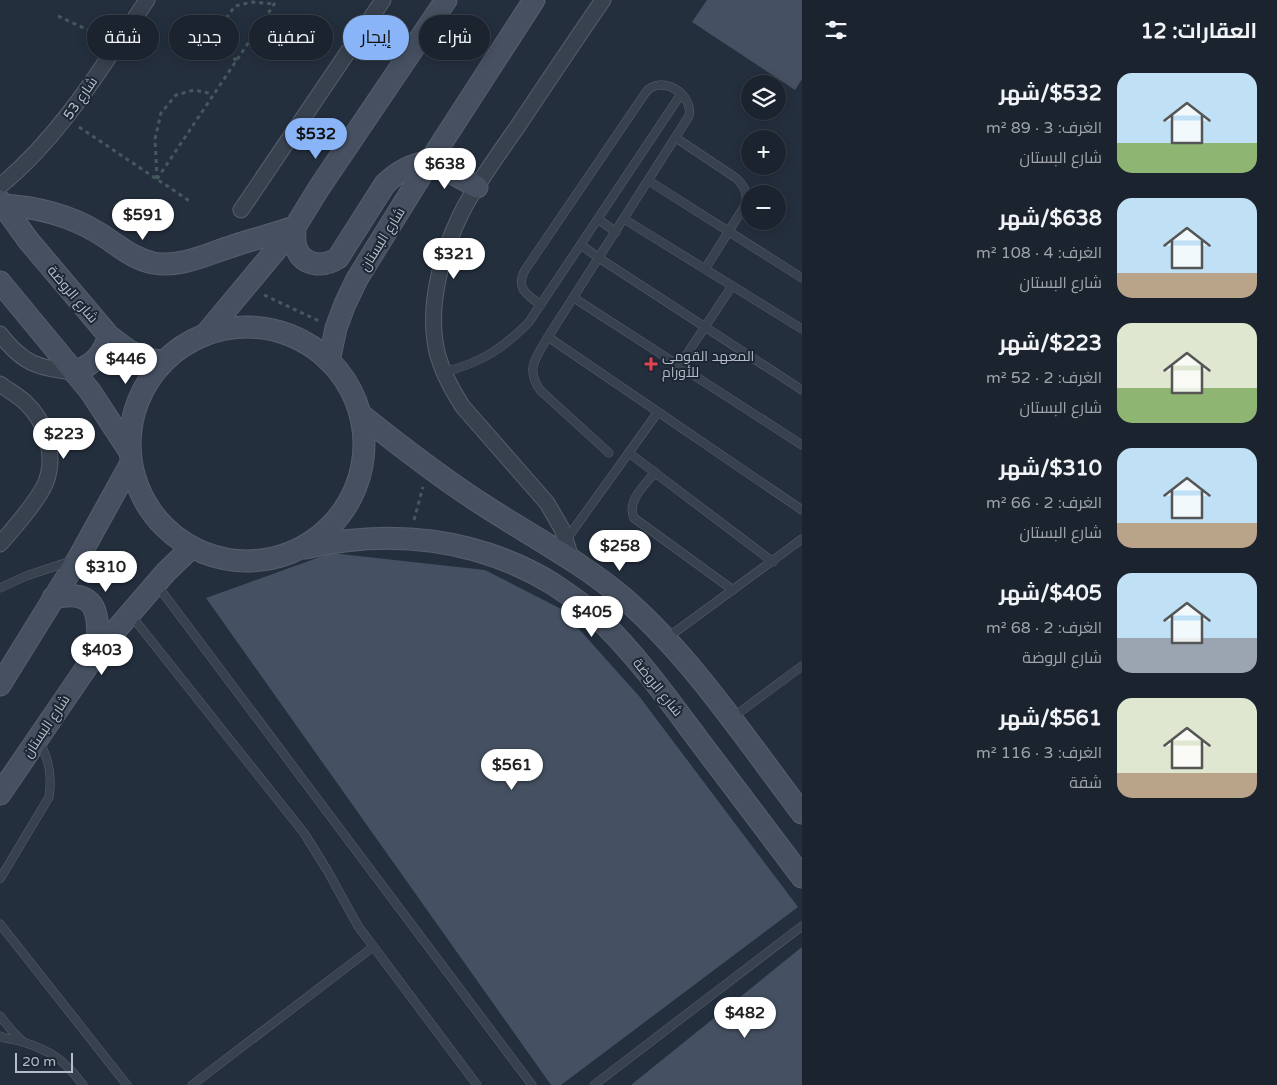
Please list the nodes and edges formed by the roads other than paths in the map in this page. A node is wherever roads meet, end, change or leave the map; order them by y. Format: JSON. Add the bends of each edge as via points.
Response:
{"nodes":[{"id":1,"x":148,"y":0,"type":"edge"},
{"id":2,"x":383,"y":0,"type":"edge"},
{"id":3,"x":446,"y":0,"type":"edge"},
{"id":4,"x":534,"y":0,"type":"edge"},
{"id":5,"x":603,"y":0,"type":"edge"},
{"id":6,"x":681,"y":94,"type":"junction"},
{"id":7,"x":676,"y":138,"type":"junction"},
{"id":8,"x":430,"y":161,"type":"junction"},
{"id":9,"x":649,"y":181,"type":"junction"},
{"id":10,"x":477,"y":187,"type":"junction"},
{"id":11,"x":1,"y":198,"type":"edge"},
{"id":12,"x":242,"y":210,"type":"dead end"},
{"id":13,"x":598,"y":219,"type":"junction"},
{"id":14,"x":624,"y":219,"type":"junction"},
{"id":15,"x":295,"y":227,"type":"junction"},
{"id":16,"x":616,"y":232,"type":"junction"},
{"id":17,"x":729,"y":232,"type":"junction"},
{"id":18,"x":581,"y":245,"type":"junction"},
{"id":19,"x":599,"y":258,"type":"junction"},
{"id":20,"x":705,"y":269,"type":"junction"},
{"id":21,"x":802,"y":278,"type":"edge"},
{"id":22,"x":0,"y":282,"type":"edge"},
{"id":23,"x":732,"y":286,"type":"junction"},
{"id":24,"x":574,"y":298,"type":"junction"},
{"id":25,"x":541,"y":305,"type":"junction"},
{"id":26,"x":705,"y":327,"type":"junction"},
{"id":27,"x":802,"y":329,"type":"edge"},
{"id":28,"x":0,"y":334,"type":"edge"},
{"id":29,"x":205,"y":335,"type":"junction"},
{"id":30,"x":109,"y":336,"type":"junction"},
{"id":31,"x":548,"y":337,"type":"junction"},
{"id":32,"x":164,"y":361,"type":"junction"},
{"id":33,"x":329,"y":361,"type":"junction"},
{"id":34,"x":679,"y":366,"type":"junction"},
{"id":35,"x":74,"y":372,"type":"junction"},
{"id":36,"x":444,"y":372,"type":"junction"},
{"id":37,"x":0,"y":384,"type":"edge"},
{"id":38,"x":802,"y":390,"type":"edge"},
{"id":39,"x":658,"y":412,"type":"junction"},
{"id":40,"x":360,"y":414,"type":"junction"},
{"id":41,"x":801,"y":441,"type":"edge"},
{"id":42,"x":609,"y":452,"type":"dead end"},
{"id":43,"x":629,"y":453,"type":"junction"},
{"id":44,"x":131,"y":457,"type":"junction"},
{"id":45,"x":655,"y":472,"type":"junction"},
{"id":46,"x":802,"y":510,"type":"edge"},
{"id":47,"x":802,"y":539,"type":"edge"},
{"id":48,"x":0,"y":544,"type":"edge"},
{"id":49,"x":192,"y":547,"type":"junction"},
{"id":50,"x":569,"y":550,"type":"junction"},
{"id":51,"x":293,"y":551,"type":"junction"},
{"id":52,"x":78,"y":559,"type":"junction"},
{"id":53,"x":773,"y":562,"type":"junction"},
{"id":54,"x":155,"y":584,"type":"junction"},
{"id":55,"x":0,"y":588,"type":"edge"},
{"id":56,"x":733,"y":590,"type":"junction"},
{"id":57,"x":53,"y":598,"type":"junction"},
{"id":58,"x":129,"y":613,"type":"junction"},
{"id":59,"x":666,"y":639,"type":"junction"},
{"id":60,"x":97,"y":652,"type":"junction"},
{"id":61,"x":802,"y":666,"type":"edge"},
{"id":62,"x":1,"y":683,"type":"edge"},
{"id":63,"x":730,"y":719,"type":"junction"},
{"id":64,"x":37,"y":738,"type":"junction"},
{"id":65,"x":0,"y":794,"type":"edge"},
{"id":66,"x":802,"y":813,"type":"edge"},
{"id":67,"x":802,"y":877,"type":"edge"},
{"id":68,"x":0,"y":879,"type":"edge"},
{"id":69,"x":0,"y":924,"type":"edge"},
{"id":70,"x":802,"y":926,"type":"edge"},
{"id":71,"x":373,"y":947,"type":"junction"},
{"id":72,"x":0,"y":1016,"type":"edge"},
{"id":73,"x":0,"y":1036,"type":"edge"},
{"id":74,"x":23,"y":1042,"type":"junction"},
{"id":75,"x":83,"y":1085,"type":"edge"},
{"id":76,"x":127,"y":1085,"type":"edge"},
{"id":77,"x":192,"y":1085,"type":"edge"},
{"id":78,"x":476,"y":1085,"type":"edge"},
{"id":79,"x":532,"y":1085,"type":"edge"},
{"id":80,"x":594,"y":1085,"type":"edge"}],
"edges":[{"from":1,"to":11,"type":"street","name":"شارع 53","via":[[66,119],[20,170]]},
{"from":2,"to":12,"type":"street"},
{"from":3,"to":15,"type":"street"},
{"from":4,"to":8,"type":"street","name":"شارع البستان"},
{"from":5,"to":10,"type":"street"},
{"from":6,"to":7,"type":"lane","via":[[690,111]]},
{"from":6,"to":13,"type":"lane"},
{"from":6,"to":25,"type":"lane","via":[[668,85],[650,88],[525,270],[521,280],[523,291]]},
{"from":7,"to":9,"type":"lane"},
{"from":7,"to":17,"type":"lane","via":[[744,186],[746,202]]},
{"from":8,"to":10,"type":"street"},
{"from":8,"to":15,"type":"street","via":[[410,166],[392,176],[338,258],[330,263],[313,264],[305,260],[295,246]]},
{"from":8,"to":33,"type":"street","name":"شارع البستان","via":[[357,279],[336,328]]},
{"from":9,"to":14,"type":"lane"},
{"from":9,"to":17,"type":"lane"},
{"from":10,"to":36,"type":"street","via":[[450,239],[437,288],[434,332]]},
{"from":11,"to":15,"type":"street","via":[[77,221],[135,257],[153,263],[189,262]]},
{"from":11,"to":30,"type":"street","name":"شارع الروضة","via":[[28,240]]},
{"from":13,"to":16,"type":"lane"},
{"from":13,"to":18,"type":"lane"},
{"from":14,"to":16,"type":"lane"},
{"from":14,"to":20,"type":"lane"},
{"from":15,"to":29,"type":"street"},
{"from":16,"to":19,"type":"lane"},
{"from":17,"to":20,"type":"lane"},
{"from":17,"to":21,"type":"lane"},
{"from":18,"to":19,"type":"lane"},
{"from":18,"to":25,"type":"lane"},
{"from":19,"to":24,"type":"lane"},
{"from":19,"to":26,"type":"lane"},
{"from":20,"to":23,"type":"lane"},
{"from":22,"to":35,"type":"street"},
{"from":23,"to":26,"type":"lane"},
{"from":23,"to":27,"type":"lane"},
{"from":24,"to":31,"type":"lane"},
{"from":24,"to":34,"type":"lane"},
{"from":25,"to":36,"type":"lane","via":[[529,322],[500,349],[463,367]]},
{"from":26,"to":34,"type":"lane"},
{"from":26,"to":38,"type":"lane"},
{"from":28,"to":35,"type":"street","via":[[28,362],[41,368]]},
{"from":29,"to":32,"type":"street"},
{"from":29,"to":33,"type":"street","via":[[242,328],[271,330],[298,339]]},
{"from":30,"to":32,"type":"street","name":"شارع الروضة","via":[[140,356]]},
{"from":30,"to":35,"type":"street","via":[[100,355]]},
{"from":31,"to":39,"type":"lane"},
{"from":31,"to":42,"type":"lane","via":[[534,361],[532,369],[536,384]]},
{"from":32,"to":44,"type":"street","via":[[141,394],[134,413]]},
{"from":33,"to":40,"type":"street","via":[[342,375]]},
{"from":34,"to":41,"type":"lane"},
{"from":35,"to":44,"type":"street","via":[[104,411]]},
{"from":36,"to":50,"type":"street","via":[[463,407],[547,503]]},
{"from":37,"to":48,"type":"street","via":[[25,402],[36,415],[45,430],[50,465],[46,482],[37,497]]},
{"from":39,"to":43,"type":"lane"},
{"from":39,"to":46,"type":"lane"},
{"from":40,"to":50,"type":"street","via":[[484,506]]},
{"from":40,"to":51,"type":"street","via":[[364,455],[352,495],[328,529]]},
{"from":43,"to":45,"type":"lane"},
{"from":43,"to":50,"type":"lane"},
{"from":44,"to":49,"type":"street","via":[[142,497],[152,512],[163,526]]},
{"from":44,"to":52,"type":"street"},
{"from":45,"to":53,"type":"lane"},
{"from":45,"to":56,"type":"lane","via":[[632,503],[634,518]]},
{"from":47,"to":53,"type":"lane"},
{"from":49,"to":51,"type":"street","via":[[231,560],[252,561]]},
{"from":49,"to":54,"type":"street","name":"شارع البستان"},
{"from":50,"to":59,"type":"street"},
{"from":51,"to":67,"type":"street","name":"شارع الروضة","via":[[379,538],[408,538],[462,546],[514,563],[570,595],[595,615],[624,646]]},
{"from":52,"to":55,"type":"lane"},
{"from":52,"to":57,"type":"street"},
{"from":53,"to":56,"type":"lane"},
{"from":54,"to":58,"type":"street","name":"شارع البستان"},
{"from":54,"to":79,"type":"lane"},
{"from":56,"to":59,"type":"lane"},
{"from":57,"to":60,"type":"street","via":[[80,596],[90,603],[98,619]]},
{"from":57,"to":62,"type":"street"},
{"from":58,"to":60,"type":"street","name":"شارع البستان"},
{"from":58,"to":71,"type":"lane","via":[[304,833]]},
{"from":59,"to":63,"type":"street"},
{"from":60,"to":64,"type":"street","name":"شارع البستان"},
{"from":61,"to":63,"type":"lane"},
{"from":63,"to":66,"type":"street"},
{"from":64,"to":65,"type":"street","name":"شارع البستان"},
{"from":64,"to":68,"type":"lane","via":[[50,766],[49,798]]},
{"from":69,"to":76,"type":"lane"},
{"from":70,"to":80,"type":"lane"},
{"from":71,"to":77,"type":"lane"},
{"from":71,"to":78,"type":"lane"},
{"from":72,"to":74,"type":"lane"},
{"from":73,"to":74,"type":"lane"},
{"from":74,"to":75,"type":"lane","via":[[64,1061]]}]}
